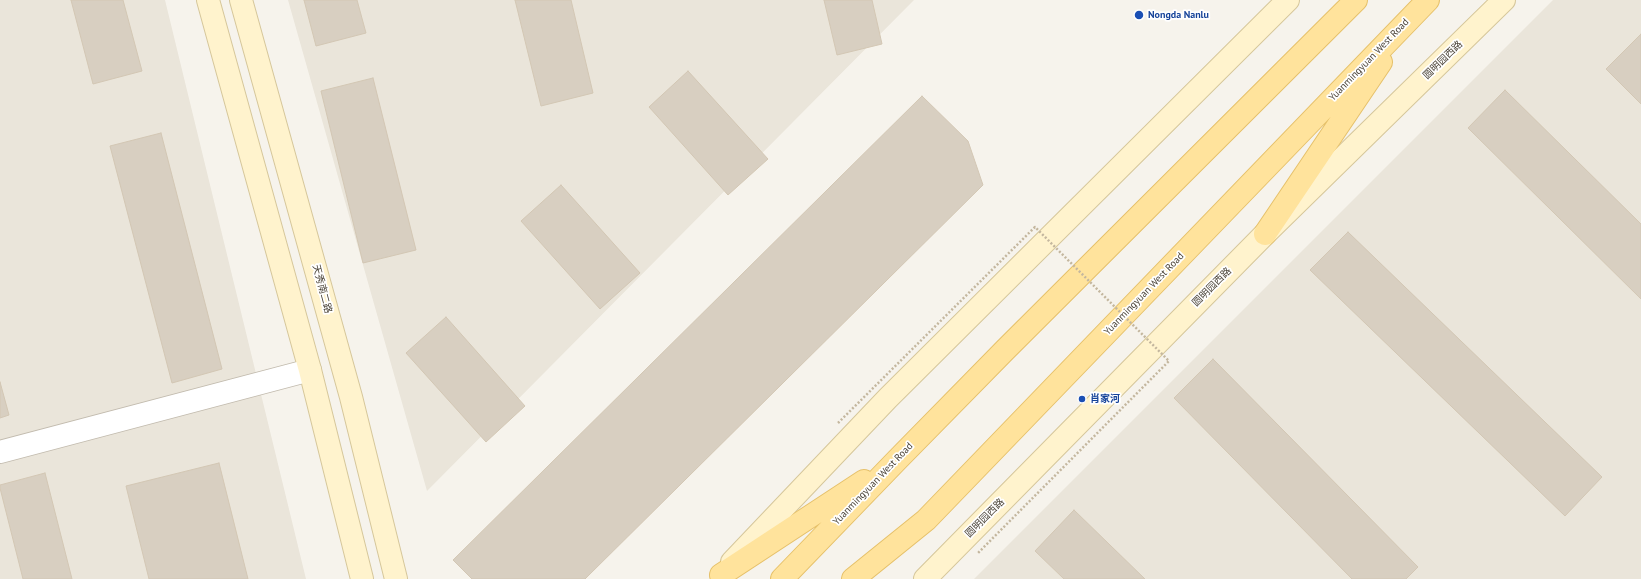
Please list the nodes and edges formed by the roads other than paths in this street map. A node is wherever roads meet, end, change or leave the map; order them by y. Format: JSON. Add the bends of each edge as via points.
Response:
{"nodes":[{"id":1,"x":208,"y":0,"type":"edge"},
{"id":2,"x":241,"y":0,"type":"edge"},
{"id":3,"x":1288,"y":0,"type":"edge"},
{"id":4,"x":1356,"y":0,"type":"edge"},
{"id":5,"x":1504,"y":0,"type":"edge"},
{"id":6,"x":1421,"y":6,"type":"edge"},
{"id":7,"x":1265,"y":234,"type":"junction"},
{"id":8,"x":310,"y":370,"type":"junction"},
{"id":9,"x":0,"y":452,"type":"edge"},
{"id":10,"x":896,"y":460,"type":"junction"},
{"id":11,"x":926,"y":520,"type":"junction"},
{"id":12,"x":719,"y":577,"type":"edge"},
{"id":13,"x":362,"y":579,"type":"edge"},
{"id":14,"x":396,"y":579,"type":"edge"},
{"id":15,"x":782,"y":579,"type":"edge"},
{"id":16,"x":853,"y":579,"type":"edge"},
{"id":17,"x":878,"y":579,"type":"edge"},
{"id":18,"x":925,"y":579,"type":"edge"}],
"edges":[{"from":1,"to":8,"type":"street"},
{"from":2,"to":14,"type":"street","name":"天秀南二路","via":[[351,397]]},
{"from":3,"to":12,"type":"street","via":[[888,398]]},
{"from":4,"to":10,"type":"main road","name":"Yuanmingyuan West Road"},
{"from":5,"to":7,"type":"street","name":"圆明园西路"},
{"from":6,"to":7,"type":"main road"},
{"from":6,"to":11,"type":"main road","name":"Yuanmingyuan West Road"},
{"from":7,"to":18,"type":"street","name":"圆明园西路"},
{"from":8,"to":9,"type":"street"},
{"from":8,"to":13,"type":"street"},
{"from":10,"to":12,"type":"main road"},
{"from":10,"to":15,"type":"main road","name":"Yuanmingyuan West Road"},
{"from":11,"to":16,"type":"main road","name":"Yuanmingyuan West Road"},
{"from":11,"to":17,"type":"main road"}]}
